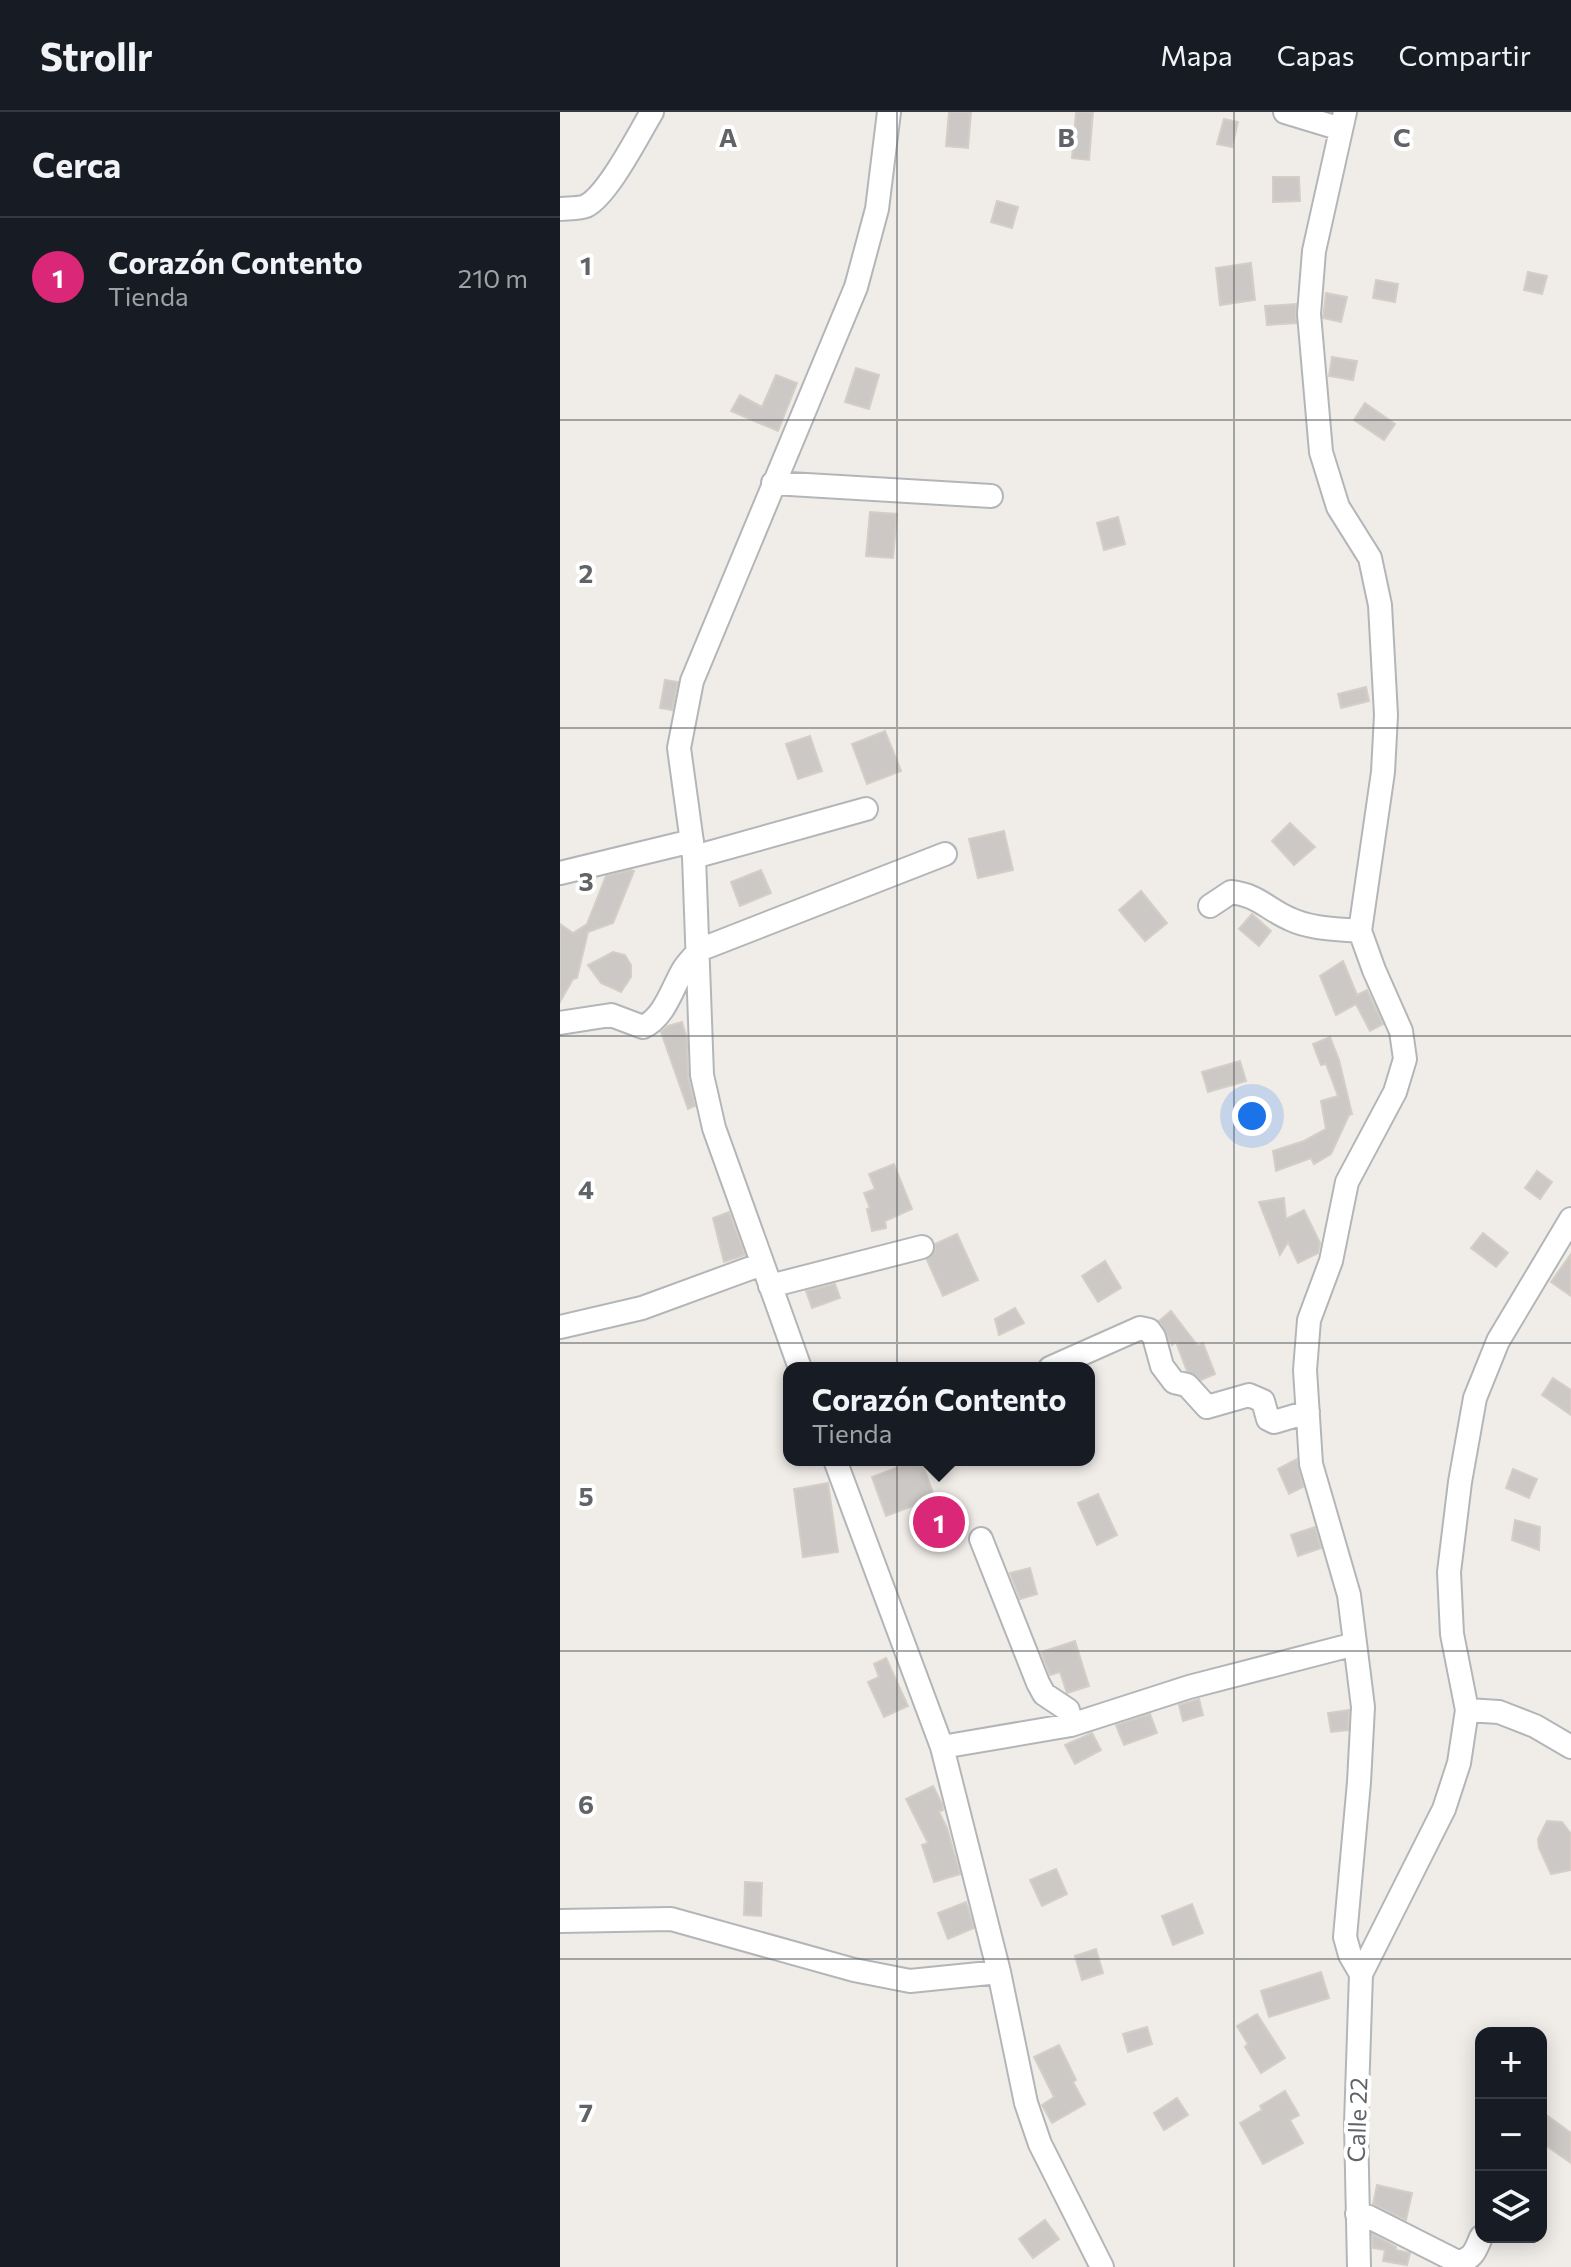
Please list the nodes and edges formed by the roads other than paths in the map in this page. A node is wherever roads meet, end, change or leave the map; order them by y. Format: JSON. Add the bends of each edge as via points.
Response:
{"nodes":[{"id":1,"x":652,"y":112,"type":"edge"},
{"id":2,"x":889,"y":112,"type":"edge"},
{"id":3,"x":1285,"y":112,"type":"edge"},
{"id":4,"x":1343,"y":120,"type":"edge"},
{"id":5,"x":560,"y":209,"type":"edge"},
{"id":6,"x":773,"y":483,"type":"junction"},
{"id":7,"x":991,"y":496,"type":"dead end"},
{"id":8,"x":866,"y":809,"type":"dead end"},
{"id":9,"x":693,"y":849,"type":"junction"},
{"id":10,"x":945,"y":854,"type":"dead end"},
{"id":11,"x":560,"y":873,"type":"edge"},
{"id":12,"x":1210,"y":906,"type":"dead end"},
{"id":13,"x":1360,"y":931,"type":"junction"},
{"id":14,"x":699,"y":950,"type":"junction"},
{"id":15,"x":560,"y":1023,"type":"edge"},
{"id":16,"x":1571,"y":1219,"type":"edge"},
{"id":17,"x":922,"y":1247,"type":"dead end"},
{"id":18,"x":762,"y":1264,"type":"junction"},
{"id":19,"x":770,"y":1286,"type":"junction"},
{"id":20,"x":560,"y":1327,"type":"edge"},
{"id":21,"x":798,"y":1362,"type":"edge"},
{"id":22,"x":1064,"y":1362,"type":"edge"},
{"id":23,"x":1308,"y":1412,"type":"junction"},
{"id":24,"x":843,"y":1466,"type":"edge"},
{"id":25,"x":981,"y":1539,"type":"dead end"},
{"id":26,"x":1355,"y":1644,"type":"junction"},
{"id":27,"x":1467,"y":1710,"type":"junction"},
{"id":28,"x":1071,"y":1725,"type":"junction"},
{"id":29,"x":942,"y":1747,"type":"junction"},
{"id":30,"x":1571,"y":1747,"type":"edge"},
{"id":31,"x":560,"y":1921,"type":"edge"},
{"id":32,"x":999,"y":1972,"type":"junction"},
{"id":33,"x":1361,"y":1974,"type":"junction"},
{"id":34,"x":1357,"y":2214,"type":"junction"},
{"id":35,"x":1479,"y":2243,"type":"edge"},
{"id":36,"x":1102,"y":2267,"type":"edge"},
{"id":37,"x":1359,"y":2267,"type":"edge"}],
"edges":[{"from":1,"to":5,"type":"street","via":[[600,192],[585,206]]},
{"from":2,"to":6,"type":"street","via":[[877,209],[856,287]]},
{"from":3,"to":4,"type":"street"},
{"from":4,"to":13,"type":"street","via":[[1314,251],[1309,314],[1321,452],[1338,507],[1370,558],[1380,605],[1386,715],[1383,772]]},
{"from":6,"to":7,"type":"street"},
{"from":6,"to":9,"type":"street","via":[[692,681],[679,748]]},
{"from":8,"to":9,"type":"street"},
{"from":9,"to":11,"type":"street"},
{"from":9,"to":14,"type":"street"},
{"from":10,"to":14,"type":"street"},
{"from":12,"to":13,"type":"street","via":[[1231,892],[1249,894],[1290,920]]},
{"from":13,"to":23,"type":"street","via":[[1401,1031],[1405,1059],[1395,1092],[1347,1182],[1331,1261],[1309,1320]]},
{"from":14,"to":15,"type":"street","via":[[652,1023],[643,1027],[611,1015]]},
{"from":14,"to":18,"type":"street","via":[[702,1075],[714,1128]]},
{"from":16,"to":27,"type":"street","via":[[1498,1341],[1475,1398],[1449,1572],[1452,1634]]},
{"from":17,"to":19,"type":"street"},
{"from":18,"to":19,"type":"street"},
{"from":18,"to":20,"type":"street","via":[[642,1308]]},
{"from":19,"to":21,"type":"street"},
{"from":22,"to":23,"type":"street","via":[[1140,1328],[1154,1337],[1162,1366],[1174,1382],[1187,1385],[1207,1407],[1249,1395],[1263,1401],[1274,1422]]},
{"from":23,"to":26,"type":"street","via":[[1311,1464],[1349,1595]]},
{"from":24,"to":29,"type":"street"},
{"from":25,"to":28,"type":"street","via":[[1038,1683],[1044,1694],[1068,1710]]},
{"from":26,"to":28,"type":"street","via":[[1189,1687]]},
{"from":26,"to":33,"type":"street","via":[[1363,1707],[1345,1937]]},
{"from":27,"to":30,"type":"street","via":[[1499,1712]]},
{"from":27,"to":33,"type":"street","via":[[1459,1763],[1444,1809]]},
{"from":28,"to":29,"type":"street"},
{"from":29,"to":32,"type":"street"},
{"from":31,"to":32,"type":"street","via":[[671,1919],[910,1981]]},
{"from":32,"to":36,"type":"street","via":[[1026,2103],[1040,2144]]},
{"from":33,"to":34,"type":"street","name":"Calle 22"},
{"from":34,"to":35,"type":"street","via":[[1458,2262],[1476,2252]]},
{"from":34,"to":37,"type":"street","name":"Calle 22"}]}
